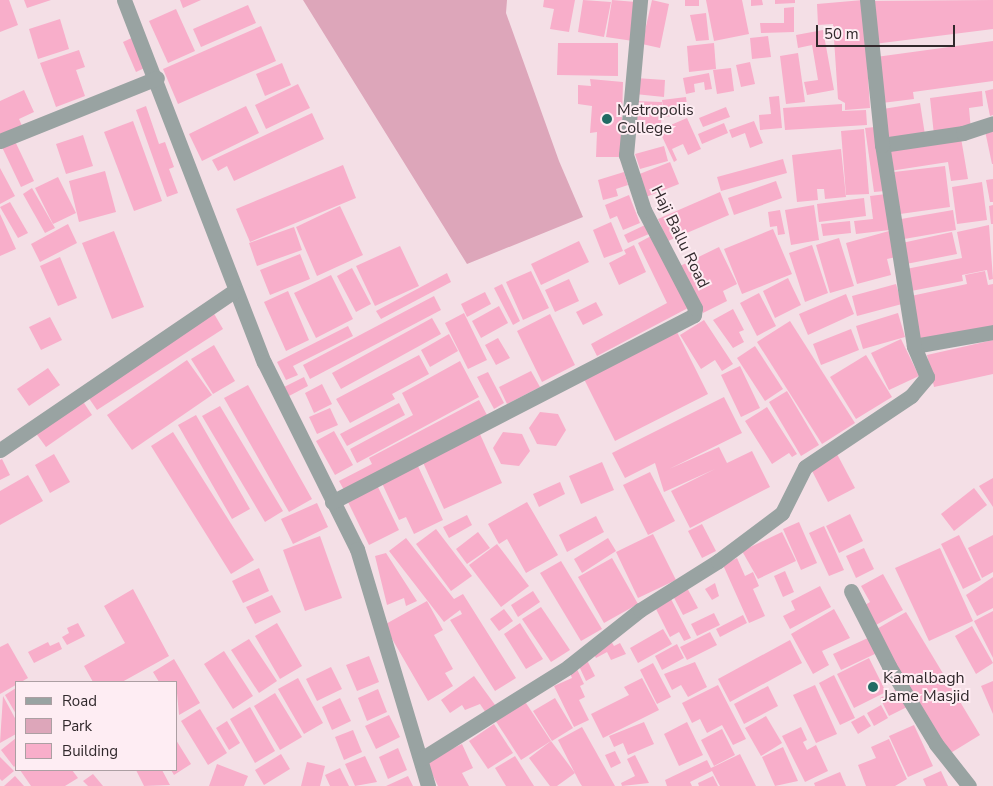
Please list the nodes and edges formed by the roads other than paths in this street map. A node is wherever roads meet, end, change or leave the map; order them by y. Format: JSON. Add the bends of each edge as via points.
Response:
{"nodes":[{"id":1,"x":124,"y":0,"type":"edge"},
{"id":2,"x":640,"y":0,"type":"edge"},
{"id":3,"x":867,"y":0,"type":"edge"},
{"id":4,"x":157,"y":78,"type":"junction"},
{"id":5,"x":993,"y":123,"type":"edge"},
{"id":6,"x":0,"y":141,"type":"edge"},
{"id":7,"x":882,"y":144,"type":"junction"},
{"id":8,"x":234,"y":291,"type":"junction"},
{"id":9,"x":993,"y":332,"type":"edge"},
{"id":10,"x":914,"y":346,"type":"junction"},
{"id":11,"x":0,"y":450,"type":"edge"},
{"id":12,"x":332,"y":502,"type":"junction"},
{"id":13,"x":851,"y":591,"type":"dead end"},
{"id":14,"x":421,"y":759,"type":"junction"},
{"id":15,"x":428,"y":786,"type":"edge"},
{"id":16,"x":969,"y":786,"type":"edge"}],
"edges":[{"from":1,"to":4,"type":"street"},
{"from":2,"to":12,"type":"street","name":"Haji Ballu Road","via":[[626,155],[644,210],[696,311]]},
{"from":3,"to":7,"type":"street"},
{"from":4,"to":6,"type":"street"},
{"from":4,"to":8,"type":"street"},
{"from":5,"to":7,"type":"street","via":[[963,133]]},
{"from":7,"to":10,"type":"street"},
{"from":8,"to":11,"type":"street"},
{"from":8,"to":12,"type":"street"},
{"from":9,"to":10,"type":"street"},
{"from":10,"to":14,"type":"street","via":[[927,377],[919,390],[805,467],[782,513],[718,561],[640,610],[568,667]]},
{"from":12,"to":14,"type":"street","via":[[357,549]]},
{"from":13,"to":16,"type":"street","via":[[889,666],[936,744]]},
{"from":14,"to":15,"type":"street"}]}
